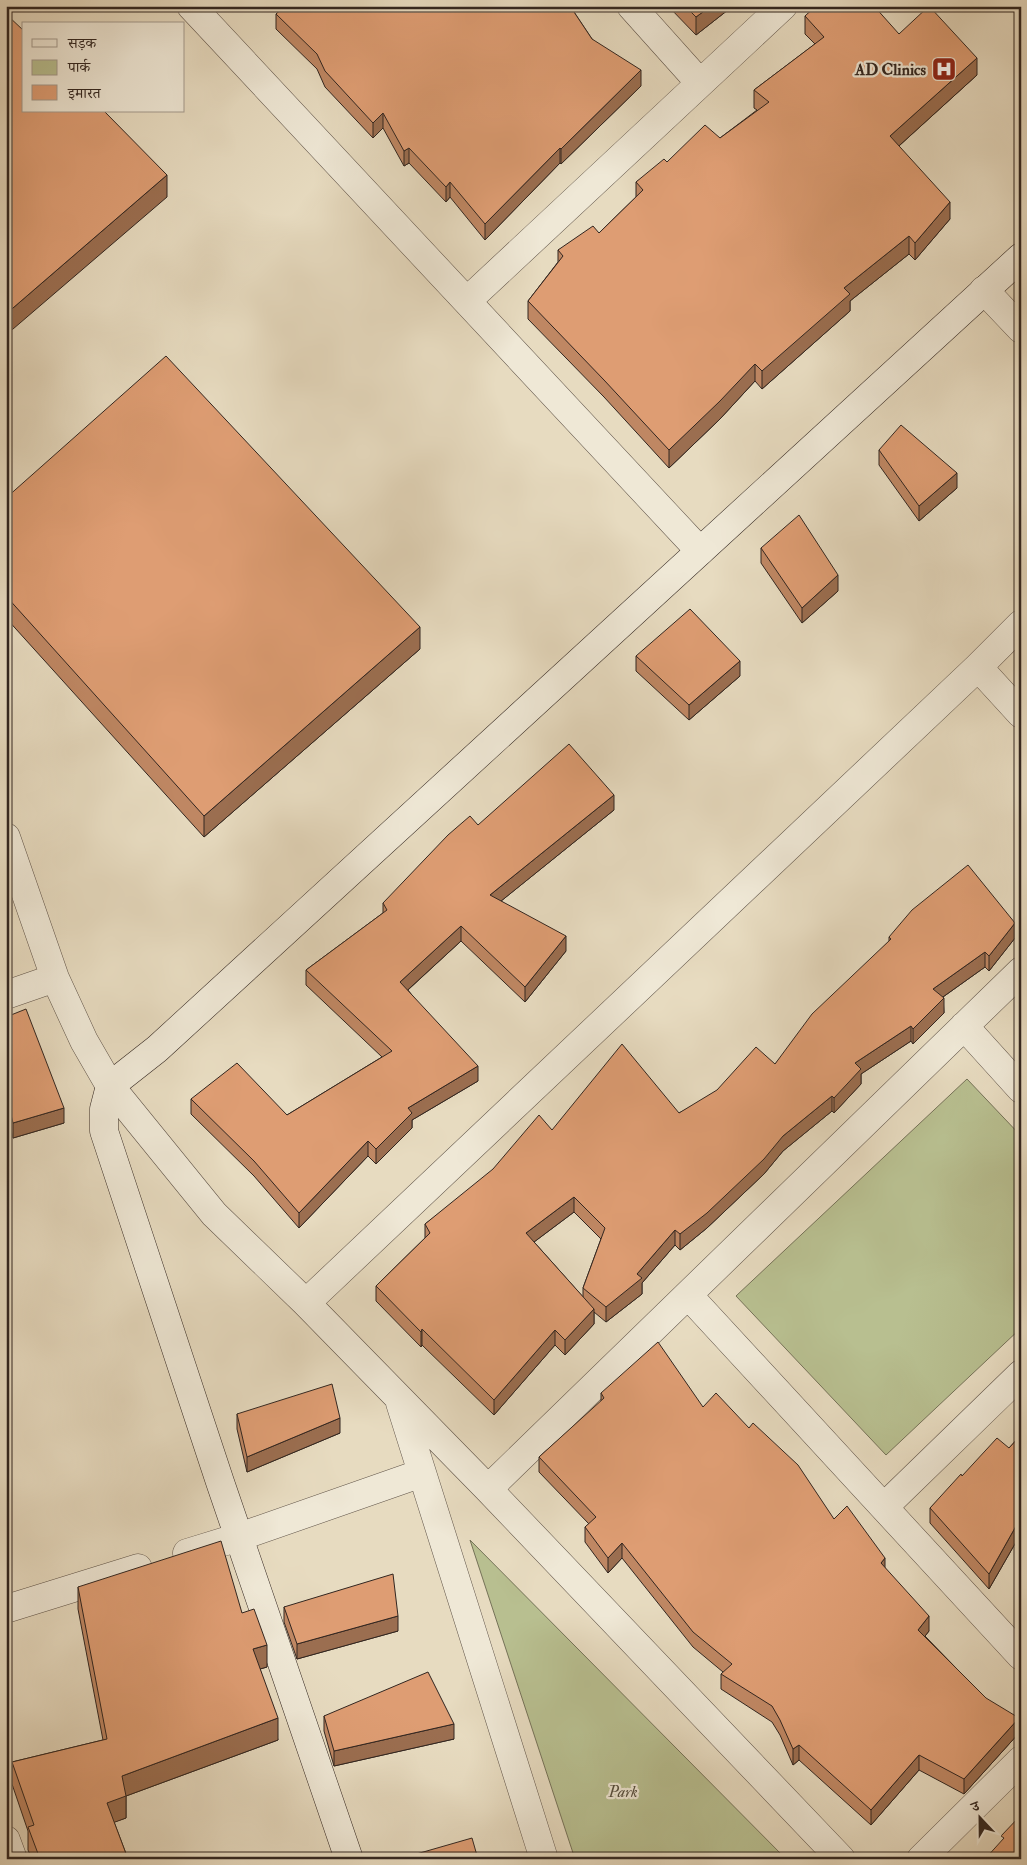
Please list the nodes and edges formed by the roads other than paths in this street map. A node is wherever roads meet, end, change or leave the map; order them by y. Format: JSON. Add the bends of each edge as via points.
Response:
{"nodes":[{"id":1,"x":191,"y":6,"type":"edge"},
{"id":2,"x":631,"y":6,"type":"edge"},
{"id":3,"x":782,"y":6,"type":"edge"},
{"id":4,"x":700,"y":83,"type":"junction"},
{"id":5,"x":1021,"y":257,"type":"edge"},
{"id":6,"x":984,"y":290,"type":"junction"},
{"id":7,"x":467,"y":301,"type":"junction"},
{"id":8,"x":1021,"y":329,"type":"edge"},
{"id":9,"x":700,"y":551,"type":"junction"},
{"id":10,"x":1021,"y":624,"type":"edge"},
{"id":11,"x":978,"y":667,"type":"junction"},
{"id":12,"x":1021,"y":714,"type":"edge"},
{"id":13,"x":6,"y":837,"type":"edge"},
{"id":14,"x":1021,"y":971,"type":"edge"},
{"id":15,"x":55,"y":978,"type":"junction"},
{"id":16,"x":6,"y":995,"type":"edge"},
{"id":17,"x":964,"y":1026,"type":"junction"},
{"id":18,"x":110,"y":1086,"type":"junction"},
{"id":19,"x":1021,"y":1088,"type":"edge"},
{"id":20,"x":688,"y":1295,"type":"junction"},
{"id":21,"x":306,"y":1303,"type":"junction"},
{"id":22,"x":1021,"y":1374,"type":"edge"},
{"id":23,"x":398,"y":1397,"type":"junction"},
{"id":24,"x":422,"y":1473,"type":"junction"},
{"id":25,"x":488,"y":1489,"type":"junction"},
{"id":26,"x":884,"y":1507,"type":"junction"},
{"id":27,"x":239,"y":1537,"type":"junction"},
{"id":28,"x":6,"y":1609,"type":"edge"},
{"id":29,"x":1021,"y":1656,"type":"edge"},
{"id":30,"x":1021,"y":1760,"type":"edge"},
{"id":31,"x":6,"y":1840,"type":"edge"},
{"id":32,"x":13,"y":1859,"type":"edge"},
{"id":33,"x":350,"y":1859,"type":"edge"},
{"id":34,"x":544,"y":1859,"type":"edge"},
{"id":35,"x":841,"y":1859,"type":"edge"},
{"id":36,"x":921,"y":1859,"type":"edge"}],
"edges":[{"from":1,"to":7,"type":"street"},
{"from":2,"to":4,"type":"street"},
{"from":3,"to":4,"type":"street"},
{"from":4,"to":7,"type":"street"},
{"from":5,"to":6,"type":"street"},
{"from":6,"to":8,"type":"street"},
{"from":6,"to":9,"type":"street"},
{"from":7,"to":9,"type":"street"},
{"from":9,"to":18,"type":"street","via":[[157,1049]]},
{"from":10,"to":11,"type":"street"},
{"from":11,"to":12,"type":"street"},
{"from":11,"to":21,"type":"street"},
{"from":13,"to":15,"type":"street"},
{"from":14,"to":17,"type":"street"},
{"from":15,"to":16,"type":"street"},
{"from":15,"to":18,"type":"street","via":[[84,1041]]},
{"from":17,"to":19,"type":"street"},
{"from":17,"to":20,"type":"street"},
{"from":18,"to":21,"type":"street","via":[[214,1214]]},
{"from":18,"to":27,"type":"street","via":[[104,1109],[104,1131]]},
{"from":20,"to":25,"type":"street"},
{"from":20,"to":26,"type":"street"},
{"from":21,"to":23,"type":"street"},
{"from":22,"to":26,"type":"street"},
{"from":23,"to":24,"type":"street"},
{"from":23,"to":25,"type":"street"},
{"from":24,"to":27,"type":"street"},
{"from":24,"to":34,"type":"street"},
{"from":25,"to":35,"type":"street"},
{"from":26,"to":29,"type":"street"},
{"from":27,"to":28,"type":"street"},
{"from":27,"to":33,"type":"street"},
{"from":30,"to":36,"type":"street"},
{"from":31,"to":32,"type":"street"}]}
